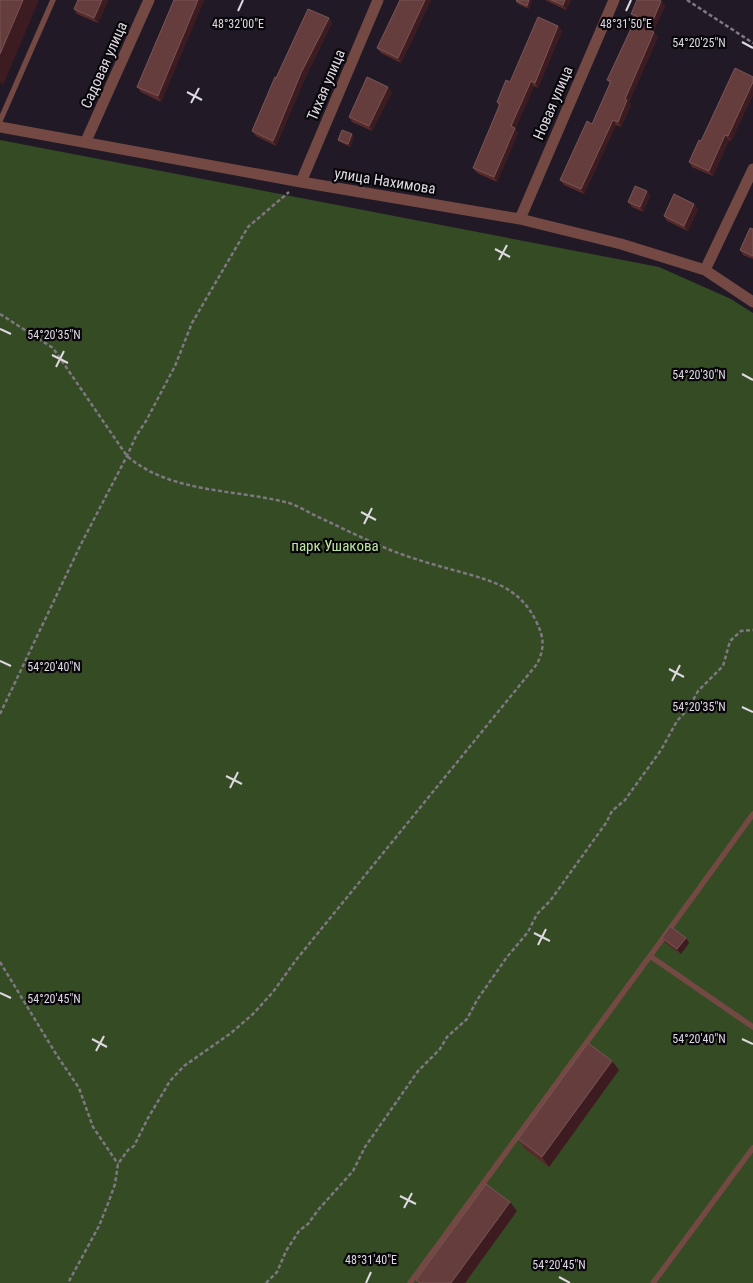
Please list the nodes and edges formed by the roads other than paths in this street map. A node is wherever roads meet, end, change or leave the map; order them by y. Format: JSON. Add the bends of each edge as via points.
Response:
{"nodes":[{"id":1,"x":53,"y":0,"type":"edge"},
{"id":2,"x":149,"y":0,"type":"edge"},
{"id":3,"x":378,"y":0,"type":"edge"},
{"id":4,"x":614,"y":0,"type":"edge"},
{"id":5,"x":0,"y":121,"type":"edge"},
{"id":6,"x":0,"y":127,"type":"edge"},
{"id":7,"x":86,"y":141,"type":"junction"},
{"id":8,"x":753,"y":169,"type":"edge"},
{"id":9,"x":301,"y":182,"type":"junction"},
{"id":10,"x":520,"y":219,"type":"junction"},
{"id":11,"x":706,"y":270,"type":"junction"},
{"id":12,"x":753,"y":302,"type":"edge"},
{"id":13,"x":753,"y":814,"type":"edge"},
{"id":14,"x":650,"y":956,"type":"junction"},
{"id":15,"x":753,"y":1027,"type":"edge"},
{"id":16,"x":753,"y":1148,"type":"edge"},
{"id":17,"x":410,"y":1283,"type":"edge"},
{"id":18,"x":653,"y":1283,"type":"edge"}],
"edges":[{"from":1,"to":5,"type":"lane"},
{"from":2,"to":7,"type":"street","name":"Садовая улица"},
{"from":3,"to":9,"type":"street","name":"Тихая улица"},
{"from":4,"to":10,"type":"street","name":"Новая улица"},
{"from":6,"to":7,"type":"street","name":"улица Нахимова"},
{"from":7,"to":9,"type":"street","name":"улица Нахимова"},
{"from":8,"to":11,"type":"street"},
{"from":9,"to":10,"type":"street","name":"улица Нахимова"},
{"from":10,"to":11,"type":"street","name":"улица Нахимова","via":[[621,244]]},
{"from":11,"to":12,"type":"street","name":"улица Нахимова"},
{"from":13,"to":14,"type":"lane"},
{"from":14,"to":15,"type":"lane"},
{"from":14,"to":17,"type":"lane"},
{"from":16,"to":18,"type":"lane"}]}
